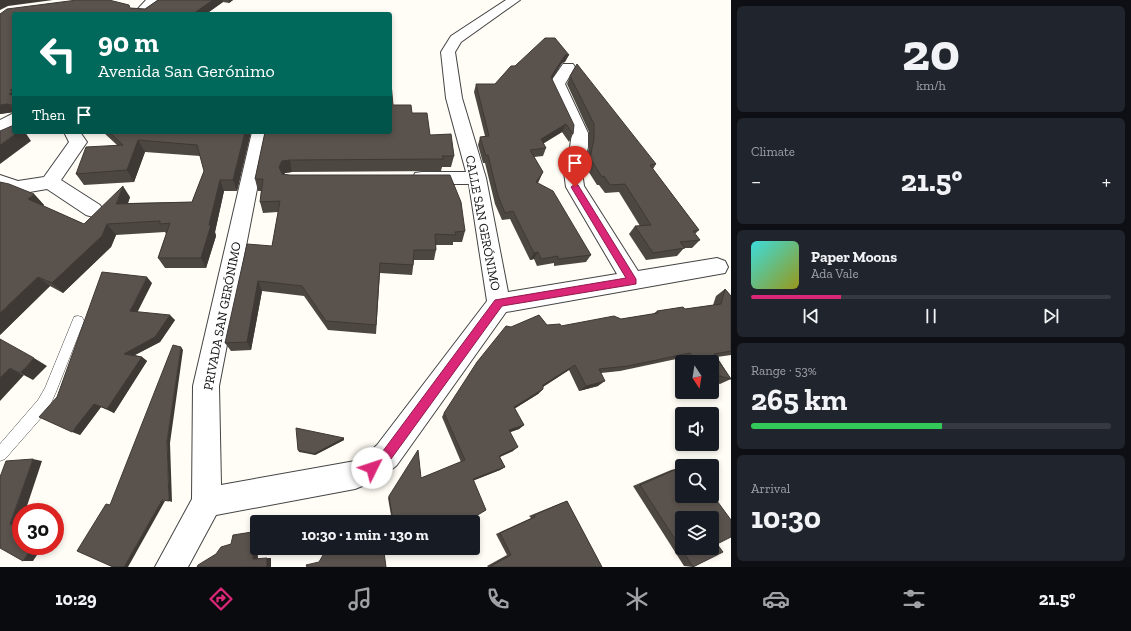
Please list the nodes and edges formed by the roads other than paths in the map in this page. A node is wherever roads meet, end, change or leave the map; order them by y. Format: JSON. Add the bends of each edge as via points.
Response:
{"nodes":[{"id":1,"x":153,"y":0,"type":"edge"},
{"id":2,"x":514,"y":0,"type":"edge"},
{"id":3,"x":141,"y":12,"type":"edge"},
{"id":4,"x":568,"y":67,"type":"edge"},
{"id":5,"x":12,"y":119,"type":"edge"},
{"id":6,"x":0,"y":128,"type":"edge"},
{"id":7,"x":73,"y":134,"type":"edge"},
{"id":8,"x":260,"y":134,"type":"edge"},
{"id":9,"x":408,"y":178,"type":"edge"},
{"id":10,"x":477,"y":178,"type":"junction"},
{"id":11,"x":0,"y":182,"type":"edge"},
{"id":12,"x":50,"y":182,"type":"junction"},
{"id":13,"x":94,"y":210,"type":"dead end"},
{"id":14,"x":717,"y":267,"type":"dead end"},
{"id":15,"x":633,"y":281,"type":"junction"},
{"id":16,"x":499,"y":302,"type":"junction"},
{"id":17,"x":78,"y":320,"type":"dead end"},
{"id":18,"x":0,"y":454,"type":"edge"},
{"id":19,"x":207,"y":502,"type":"junction"},
{"id":20,"x":171,"y":567,"type":"edge"}],
"edges":[{"from":1,"to":3,"type":"street"},
{"from":2,"to":10,"type":"street","name":"CALLE SAN GERÓNIMO","via":[[456,39],[448,52],[454,98]]},
{"from":4,"to":15,"type":"street","via":[[557,84],[580,133],[573,172],[575,187]]},
{"from":5,"to":6,"type":"street"},
{"from":7,"to":12,"type":"street","via":[[78,142]]},
{"from":8,"to":19,"type":"street","name":"PRIVADA SAN GERÓNIMO","via":[[206,386]]},
{"from":9,"to":10,"type":"street"},
{"from":10,"to":16,"type":"street","name":"CALLE SAN GERÓNIMO"},
{"from":11,"to":12,"type":"street","via":[[4,185],[24,187]]},
{"from":12,"to":13,"type":"street"},
{"from":14,"to":15,"type":"street"},
{"from":15,"to":16,"type":"street"},
{"from":16,"to":19,"type":"street","via":[[387,455],[372,468],[355,475]]},
{"from":17,"to":18,"type":"lane","via":[[43,405]]},
{"from":19,"to":20,"type":"street"}]}
